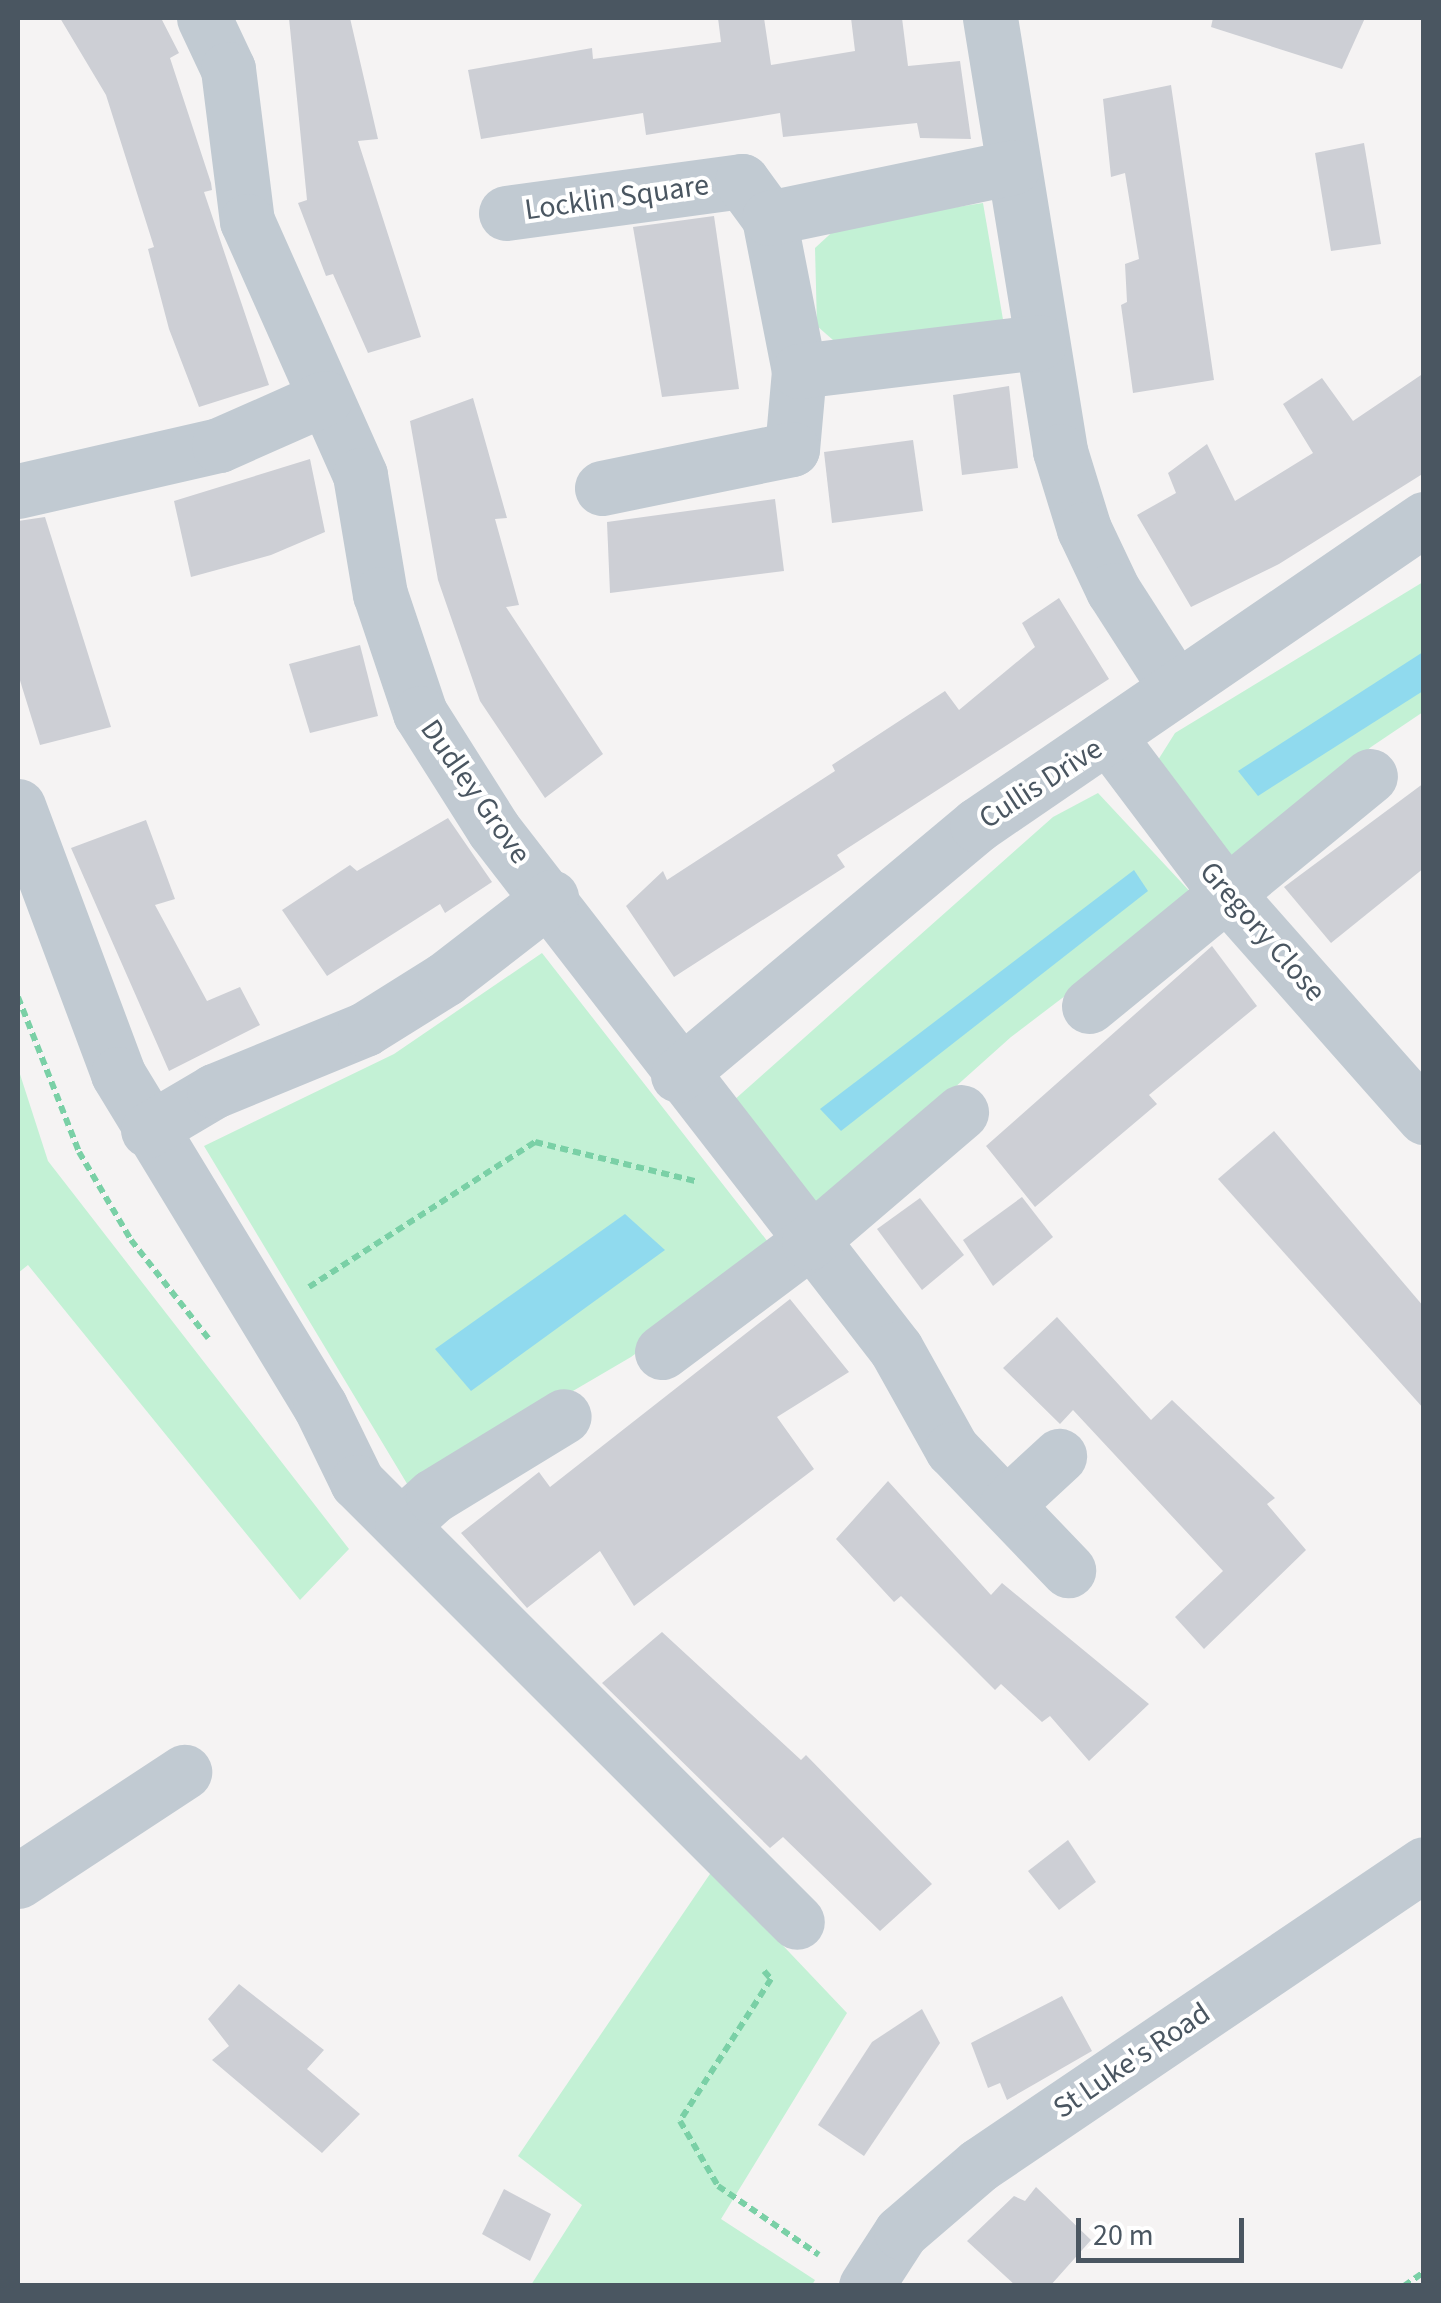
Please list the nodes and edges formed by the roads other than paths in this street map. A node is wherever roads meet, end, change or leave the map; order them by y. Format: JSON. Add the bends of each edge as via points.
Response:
{"nodes":[{"id":1,"x":204,"y":18,"type":"edge"},
{"id":2,"x":990,"y":18,"type":"edge"},
{"id":3,"x":1013,"y":167,"type":"junction"},
{"id":4,"x":506,"y":213,"type":"dead end"},
{"id":5,"x":770,"y":218,"type":"junction"},
{"id":6,"x":1039,"y":342,"type":"junction"},
{"id":7,"x":799,"y":371,"type":"junction"},
{"id":8,"x":325,"y":398,"type":"junction"},
{"id":9,"x":602,"y":488,"type":"dead end"},
{"id":10,"x":18,"y":492,"type":"edge"},
{"id":11,"x":1424,"y":519,"type":"edge"},
{"id":12,"x":1176,"y":688,"type":"junction"},
{"id":13,"x":1110,"y":739,"type":"junction"},
{"id":14,"x":1370,"y":776,"type":"dead end"},
{"id":15,"x":18,"y":806,"type":"edge"},
{"id":16,"x":1227,"y":894,"type":"junction"},
{"id":17,"x":551,"y":896,"type":"junction"},
{"id":18,"x":1089,"y":1006,"type":"dead end"},
{"id":19,"x":678,"y":1075,"type":"junction"},
{"id":20,"x":961,"y":1112,"type":"dead end"},
{"id":21,"x":1424,"y":1118,"type":"edge"},
{"id":22,"x":148,"y":1130,"type":"junction"},
{"id":23,"x":809,"y":1242,"type":"junction"},
{"id":24,"x":662,"y":1352,"type":"dead end"},
{"id":25,"x":564,"y":1416,"type":"dead end"},
{"id":26,"x":1059,"y":1456,"type":"dead end"},
{"id":27,"x":1007,"y":1504,"type":"junction"},
{"id":28,"x":402,"y":1524,"type":"junction"},
{"id":29,"x":1068,"y":1570,"type":"dead end"},
{"id":30,"x":184,"y":1772,"type":"dead end"},
{"id":31,"x":1424,"y":1864,"type":"edge"},
{"id":32,"x":18,"y":1881,"type":"edge"},
{"id":33,"x":798,"y":1922,"type":"dead end"},
{"id":34,"x":849,"y":2274,"type":"edge"}],
"edges":[{"from":1,"to":8,"type":"street","name":"Dudley Grove","via":[[228,69],[247,221]]},
{"from":2,"to":3,"type":"street"},
{"from":3,"to":5,"type":"street"},
{"from":3,"to":6,"type":"street"},
{"from":4,"to":5,"type":"street","name":"Locklin Square","via":[[742,182]]},
{"from":5,"to":7,"type":"street"},
{"from":6,"to":7,"type":"street"},
{"from":6,"to":12,"type":"street","via":[[1084,530],[1126,618]]},
{"from":7,"to":9,"type":"street","via":[[792,449]]},
{"from":8,"to":10,"type":"street","via":[[219,446]]},
{"from":8,"to":17,"type":"street","name":"Dudley Grove","via":[[360,475],[380,594],[420,713],[494,830]]},
{"from":11,"to":12,"type":"street","name":"Cullis Drive"},
{"from":12,"to":13,"type":"street","name":"Cullis Drive"},
{"from":13,"to":16,"type":"street","name":"Gregory Close"},
{"from":13,"to":19,"type":"street","name":"Cullis Drive","via":[[977,825]]},
{"from":14,"to":16,"type":"street"},
{"from":15,"to":22,"type":"street","via":[[118,1074]]},
{"from":16,"to":18,"type":"street"},
{"from":16,"to":21,"type":"street","name":"Gregory Close"},
{"from":17,"to":19,"type":"street","name":"Dudley Grove"},
{"from":17,"to":22,"type":"street","via":[[444,979],[365,1029],[214,1091]]},
{"from":19,"to":23,"type":"street","name":"Dudley Grove"},
{"from":20,"to":23,"type":"street"},
{"from":22,"to":28,"type":"street","via":[[277,1305],[357,1482]]},
{"from":23,"to":24,"type":"street"},
{"from":23,"to":27,"type":"street","name":"Dudley Grove","via":[[896,1349],[952,1449]]},
{"from":25,"to":28,"type":"street","via":[[433,1496]]},
{"from":26,"to":27,"type":"street"},
{"from":27,"to":29,"type":"street","name":"Dudley Grove"},
{"from":28,"to":33,"type":"street"},
{"from":30,"to":32,"type":"street"},
{"from":31,"to":34,"type":"street","name":"St Luke's Road","via":[[979,2165]]}]}
